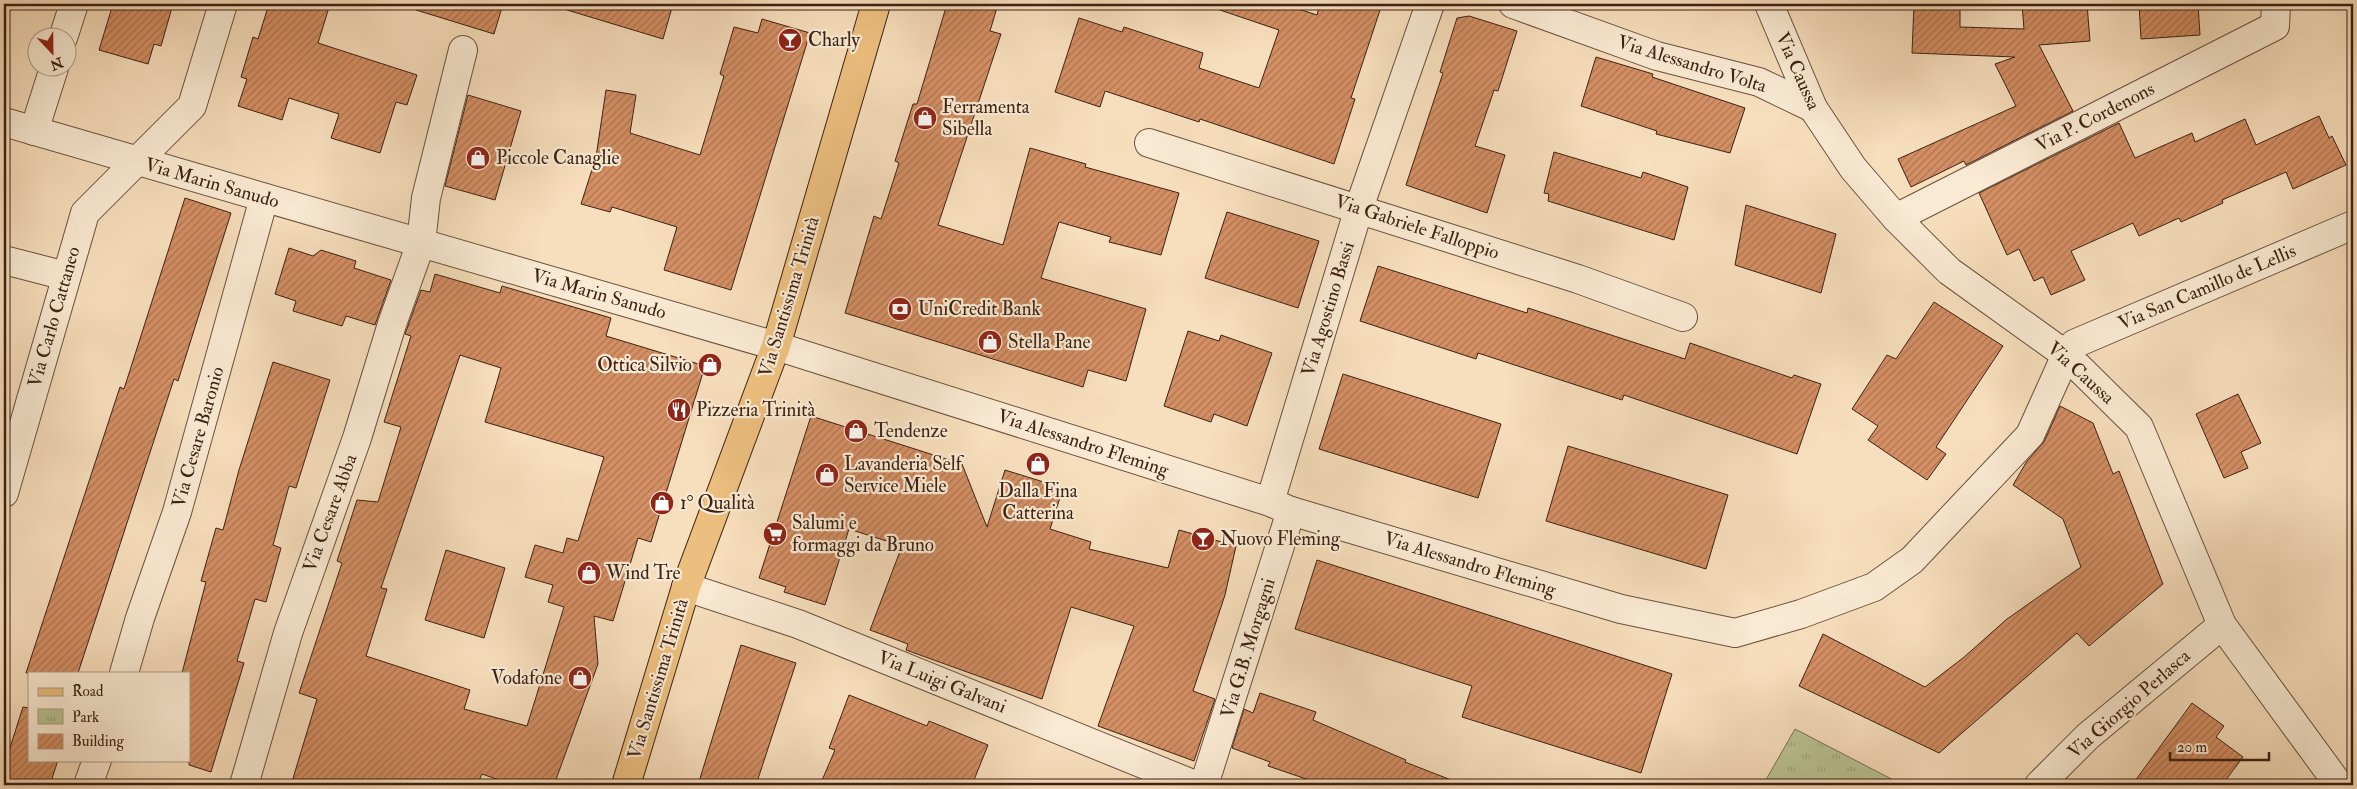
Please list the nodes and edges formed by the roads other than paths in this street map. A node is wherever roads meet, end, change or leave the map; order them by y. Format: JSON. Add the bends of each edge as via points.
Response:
{"nodes":[{"id":1,"x":74,"y":4,"type":"edge"},
{"id":2,"x":223,"y":4,"type":"edge"},
{"id":3,"x":876,"y":4,"type":"edge"},
{"id":4,"x":1430,"y":4,"type":"edge"},
{"id":5,"x":1513,"y":4,"type":"edge"},
{"id":6,"x":1769,"y":4,"type":"edge"},
{"id":7,"x":2276,"y":4,"type":"edge"},
{"id":8,"x":67,"y":28,"type":"edge"},
{"id":9,"x":463,"y":50,"type":"dead end"},
{"id":10,"x":51,"y":78,"type":"edge"},
{"id":11,"x":1813,"y":108,"type":"junction"},
{"id":12,"x":4,"y":122,"type":"edge"},
{"id":13,"x":34,"y":131,"type":"junction"},
{"id":14,"x":1149,"y":143,"type":"dead end"},
{"id":15,"x":138,"y":161,"type":"junction"},
{"id":16,"x":264,"y":198,"type":"junction"},
{"id":17,"x":1359,"y":208,"type":"junction"},
{"id":18,"x":1896,"y":218,"type":"junction"},
{"id":19,"x":2353,"y":225,"type":"edge"},
{"id":20,"x":421,"y":243,"type":"junction"},
{"id":21,"x":4,"y":260,"type":"edge"},
{"id":22,"x":66,"y":276,"type":"junction"},
{"id":23,"x":1683,"y":318,"type":"dead end"},
{"id":24,"x":776,"y":346,"type":"junction"},
{"id":25,"x":2066,"y":355,"type":"junction"},
{"id":26,"x":4,"y":493,"type":"edge"},
{"id":27,"x":1280,"y":506,"type":"junction"},
{"id":28,"x":686,"y":587,"type":"junction"},
{"id":29,"x":2222,"y":625,"type":"junction"},
{"id":30,"x":124,"y":672,"type":"edge"},
{"id":31,"x":95,"y":762,"type":"edge"},
{"id":32,"x":88,"y":785,"type":"edge"},
{"id":33,"x":244,"y":785,"type":"edge"},
{"id":34,"x":626,"y":785,"type":"edge"},
{"id":35,"x":1195,"y":785,"type":"edge"},
{"id":36,"x":1204,"y":785,"type":"edge"},
{"id":37,"x":2039,"y":785,"type":"edge"},
{"id":38,"x":2339,"y":785,"type":"edge"}],
"edges":[{"from":1,"to":8,"type":"street"},
{"from":2,"to":15,"type":"street","name":"Via Carlo Cattaneo","via":[[192,106]]},
{"from":3,"to":24,"type":"main road","name":"Via Santissima Trinità"},
{"from":4,"to":17,"type":"street","name":"Via Agostino Bassi"},
{"from":5,"to":11,"type":"street","name":"Via Alessandro Volta","via":[[1657,56],[1759,82]]},
{"from":6,"to":11,"type":"street","name":"Via Caussa"},
{"from":7,"to":18,"type":"street","name":"Via P. Cordenons","via":[[2275,26]]},
{"from":9,"to":20,"type":"street","via":[[426,198]]},
{"from":10,"to":13,"type":"street"},
{"from":11,"to":18,"type":"street","name":"Via Caussa","via":[[1853,168]]},
{"from":12,"to":13,"type":"street","name":"Via Marin Sanudo"},
{"from":13,"to":15,"type":"street","name":"Via Marin Sanudo"},
{"from":14,"to":17,"type":"street","name":"Via Gabriele Falloppio"},
{"from":15,"to":16,"type":"street","name":"Via Marin Sanudo"},
{"from":15,"to":22,"type":"street","name":"Via Carlo Cattaneo","via":[[85,213]]},
{"from":16,"to":20,"type":"street","name":"Via Marin Sanudo"},
{"from":16,"to":30,"type":"street","name":"Via Cesare Baronio","via":[[177,512]]},
{"from":17,"to":23,"type":"street","name":"Via Gabriele Falloppio"},
{"from":17,"to":27,"type":"street","name":"Via Agostino Bassi"},
{"from":18,"to":25,"type":"street","name":"Via Caussa","via":[[1948,271]]},
{"from":19,"to":25,"type":"street","name":"Via San Camillo de Lellis","via":[[2074,344]]},
{"from":20,"to":24,"type":"street","name":"Via Marin Sanudo"},
{"from":20,"to":33,"type":"street","name":"Via Cesare Abba","via":[[288,633]]},
{"from":21,"to":22,"type":"street"},
{"from":22,"to":26,"type":"street","name":"Via Carlo Cattaneo"},
{"from":24,"to":27,"type":"street","name":"Via Alessandro Fleming"},
{"from":24,"to":28,"type":"main road","name":"Via Santissima Trinità"},
{"from":25,"to":27,"type":"street","name":"Via Alessandro Fleming","via":[[2030,434],[1912,560],[1874,586],[1801,614],[1735,633],[1621,609]]},
{"from":25,"to":29,"type":"street","name":"Via Caussa","via":[[2139,427]]},
{"from":27,"to":36,"type":"street","name":"Via G.B. Morgagni"},
{"from":28,"to":34,"type":"main road","name":"Via Santissima Trinità"},
{"from":28,"to":35,"type":"street","name":"Via Luigi Galvani","via":[[798,624]]},
{"from":29,"to":37,"type":"street","name":"Via Giorgio Perlasca","via":[[2088,736]]},
{"from":29,"to":38,"type":"street","name":"Via Caussa"},
{"from":31,"to":32,"type":"street"}]}
